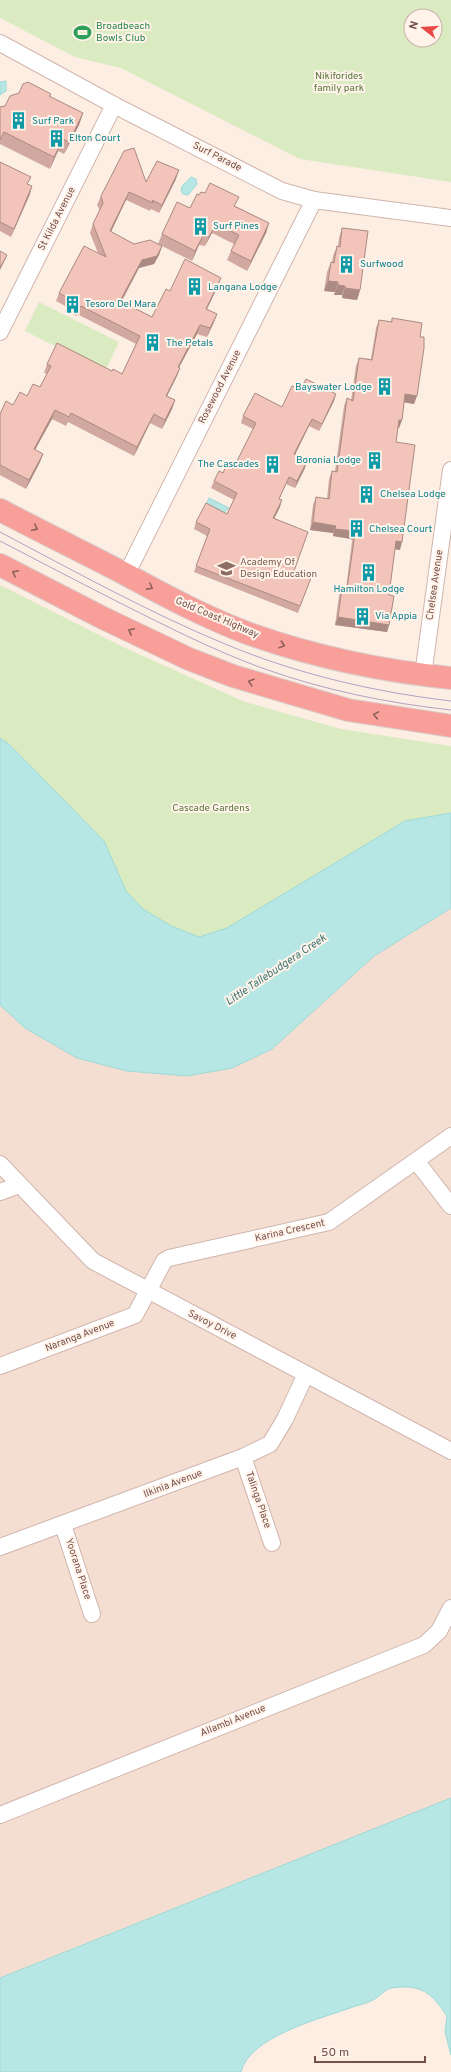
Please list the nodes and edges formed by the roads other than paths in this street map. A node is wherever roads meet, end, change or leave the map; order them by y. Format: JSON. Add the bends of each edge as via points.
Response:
{"nodes":[{"id":1,"x":0,"y":43,"type":"edge"},
{"id":2,"x":114,"y":105,"type":"junction"},
{"id":3,"x":314,"y":200,"type":"junction"},
{"id":4,"x":451,"y":218,"type":"edge"},
{"id":5,"x":0,"y":332,"type":"edge"},
{"id":6,"x":451,"y":470,"type":"edge"},
{"id":7,"x":0,"y":510,"type":"edge"},
{"id":8,"x":0,"y":565,"type":"edge"},
{"id":9,"x":126,"y":575,"type":"junction"},
{"id":10,"x":423,"y":675,"type":"junction"},
{"id":11,"x":451,"y":678,"type":"edge"},
{"id":12,"x":451,"y":726,"type":"edge"},
{"id":13,"x":451,"y":1136,"type":"edge"},
{"id":14,"x":417,"y":1162,"type":"junction"},
{"id":15,"x":0,"y":1164,"type":"edge"},
{"id":16,"x":19,"y":1185,"type":"junction"},
{"id":17,"x":0,"y":1192,"type":"edge"},
{"id":18,"x":451,"y":1206,"type":"edge"},
{"id":19,"x":148,"y":1292,"type":"junction"},
{"id":20,"x":0,"y":1366,"type":"edge"},
{"id":21,"x":306,"y":1374,"type":"junction"},
{"id":22,"x":451,"y":1451,"type":"edge"},
{"id":23,"x":243,"y":1457,"type":"junction"},
{"id":24,"x":63,"y":1525,"type":"junction"},
{"id":25,"x":272,"y":1543,"type":"dead end"},
{"id":26,"x":0,"y":1547,"type":"edge"},
{"id":27,"x":451,"y":1608,"type":"edge"},
{"id":28,"x":92,"y":1614,"type":"dead end"},
{"id":29,"x":0,"y":1815,"type":"edge"}],
"edges":[{"from":1,"to":2,"type":"street","name":"Surf Parade"},
{"from":2,"to":3,"type":"street","name":"Surf Parade","via":[[282,191]]},
{"from":2,"to":5,"type":"street","name":"St Kilda Avenue"},
{"from":3,"to":4,"type":"street","name":"Surf Parade"},
{"from":3,"to":9,"type":"street","name":"Rosewood Avenue"},
{"from":6,"to":10,"type":"street","name":"Chelsea Avenue"},
{"from":7,"to":9,"type":"highway","name":"Gold Coast Highway","one_way":true},
{"from":12,"to":8,"type":"highway","one_way":true,"via":[[348,710],[233,676],[189,659]]},
{"from":9,"to":10,"type":"highway","name":"Gold Coast Highway","one_way":true,"via":[[218,620],[280,644],[350,663]]},
{"from":10,"to":11,"type":"highway","name":"Gold Coast Highway"},
{"from":13,"to":14,"type":"street","name":"Karina Crescent"},
{"from":14,"to":18,"type":"street"},
{"from":14,"to":19,"type":"street","name":"Karina Crescent","via":[[329,1222],[169,1258],[164,1261]]},
{"from":15,"to":16,"type":"street","name":"Savoy Drive"},
{"from":16,"to":17,"type":"street"},
{"from":16,"to":19,"type":"street","name":"Savoy Drive","via":[[93,1262]]},
{"from":19,"to":20,"type":"street","name":"Naranga Avenue","via":[[135,1315]]},
{"from":19,"to":21,"type":"street","name":"Savoy Drive"},
{"from":21,"to":22,"type":"street","name":"Savoy Drive"},
{"from":21,"to":23,"type":"street","name":"Ilkinia Avenue","via":[[285,1420],[270,1444]]},
{"from":23,"to":24,"type":"street","name":"Ilkinia Avenue"},
{"from":23,"to":25,"type":"street","name":"Talinga Place"},
{"from":24,"to":26,"type":"street","name":"Ilkinia Avenue"},
{"from":24,"to":28,"type":"street","name":"Yoorana Place"},
{"from":27,"to":29,"type":"street","name":"Allambi Avenue","via":[[439,1631],[424,1645]]}]}
